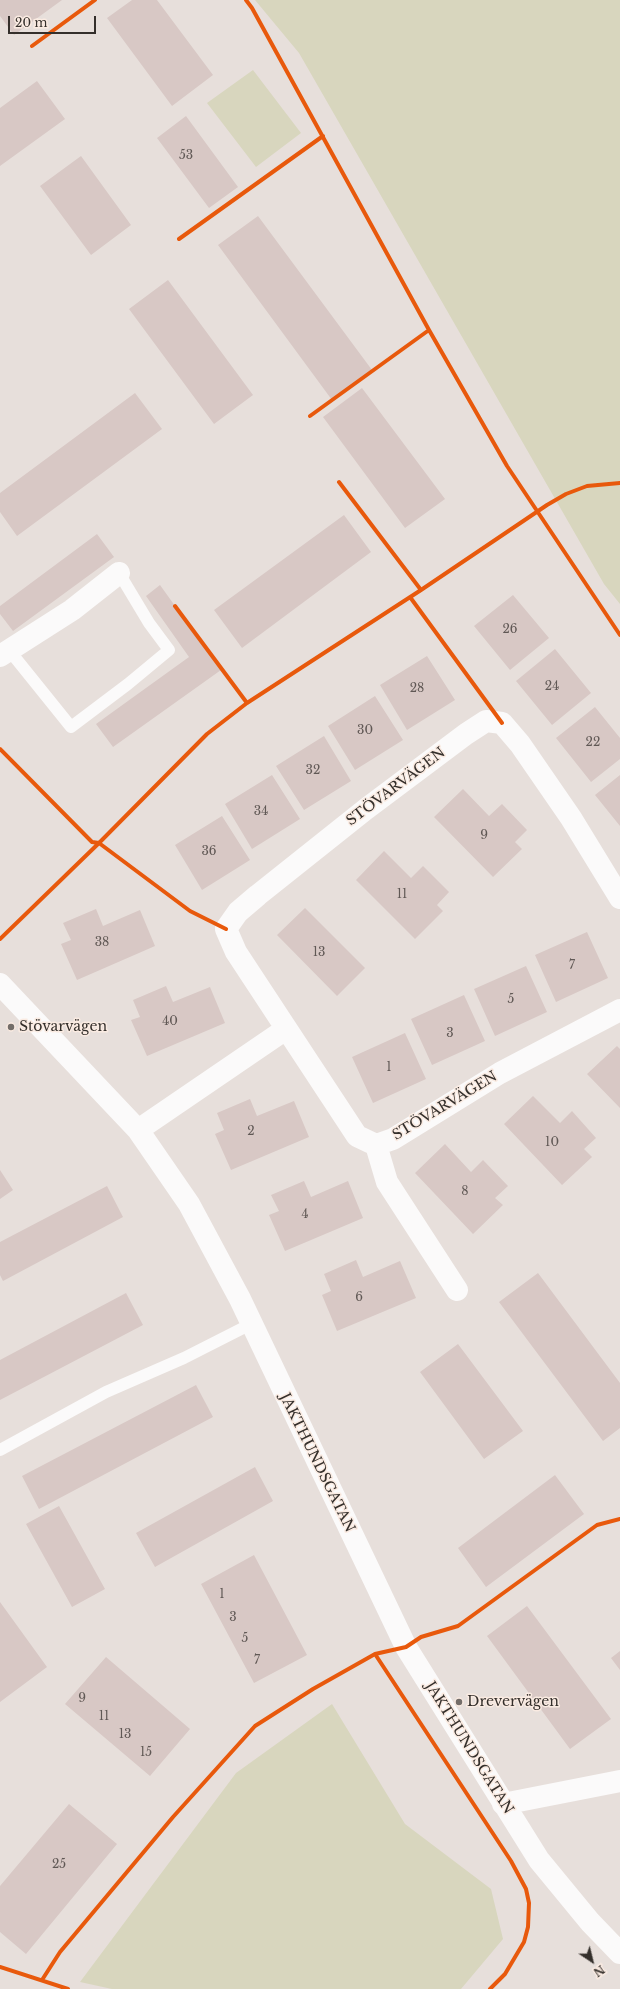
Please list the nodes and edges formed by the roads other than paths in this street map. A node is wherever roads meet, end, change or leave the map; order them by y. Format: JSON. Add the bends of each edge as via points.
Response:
{"nodes":[{"id":1,"x":119,"y":573,"type":"joint"},
{"id":2,"x":5,"y":653,"type":"edge"},
{"id":3,"x":620,"y":898,"type":"edge"},
{"id":4,"x":0,"y":984,"type":"edge"},
{"id":5,"x":620,"y":1010,"type":"edge"},
{"id":6,"x":286,"y":1029,"type":"junction"},
{"id":7,"x":138,"y":1130,"type":"junction"},
{"id":8,"x":376,"y":1145,"type":"junction"},
{"id":9,"x":457,"y":1290,"type":"dead end"},
{"id":10,"x":251,"y":1324,"type":"junction"},
{"id":11,"x":0,"y":1450,"type":"edge"},
{"id":12,"x":620,"y":1781,"type":"edge"},
{"id":13,"x":503,"y":1804,"type":"junction"},
{"id":14,"x":620,"y":1953,"type":"edge"}],
"edges":[{"from":1,"to":2,"type":"street","via":[[72,610]]},
{"from":1,"to":2,"type":"lane","via":[[149,623],[169,650],[71,726]]},
{"from":3,"to":6,"type":"street","name":"STÖVARVÄGEN","via":[[571,818],[520,744],[502,723],[486,721],[258,895],[238,912],[226,929],[236,952]]},
{"from":4,"to":7,"type":"street","name":"JAKTHUNDSGATAN"},
{"from":5,"to":8,"type":"street","name":"STÖVARVÄGEN","via":[[500,1073],[393,1139]]},
{"from":6,"to":7,"type":"street"},
{"from":6,"to":8,"type":"street","name":"STÖVARVÄGEN","via":[[357,1136]]},
{"from":7,"to":10,"type":"street","name":"JAKTHUNDSGATAN","via":[[189,1204]]},
{"from":8,"to":9,"type":"street","name":"STÖVARVÄGEN","via":[[387,1182]]},
{"from":10,"to":11,"type":"lane","via":[[184,1358],[106,1392]]},
{"from":10,"to":13,"type":"street","name":"JAKTHUNDSGATAN","via":[[406,1647]]},
{"from":12,"to":13,"type":"street"},
{"from":13,"to":14,"type":"street","name":"JAKTHUNDSGATAN","via":[[539,1860],[590,1922]]}]}
